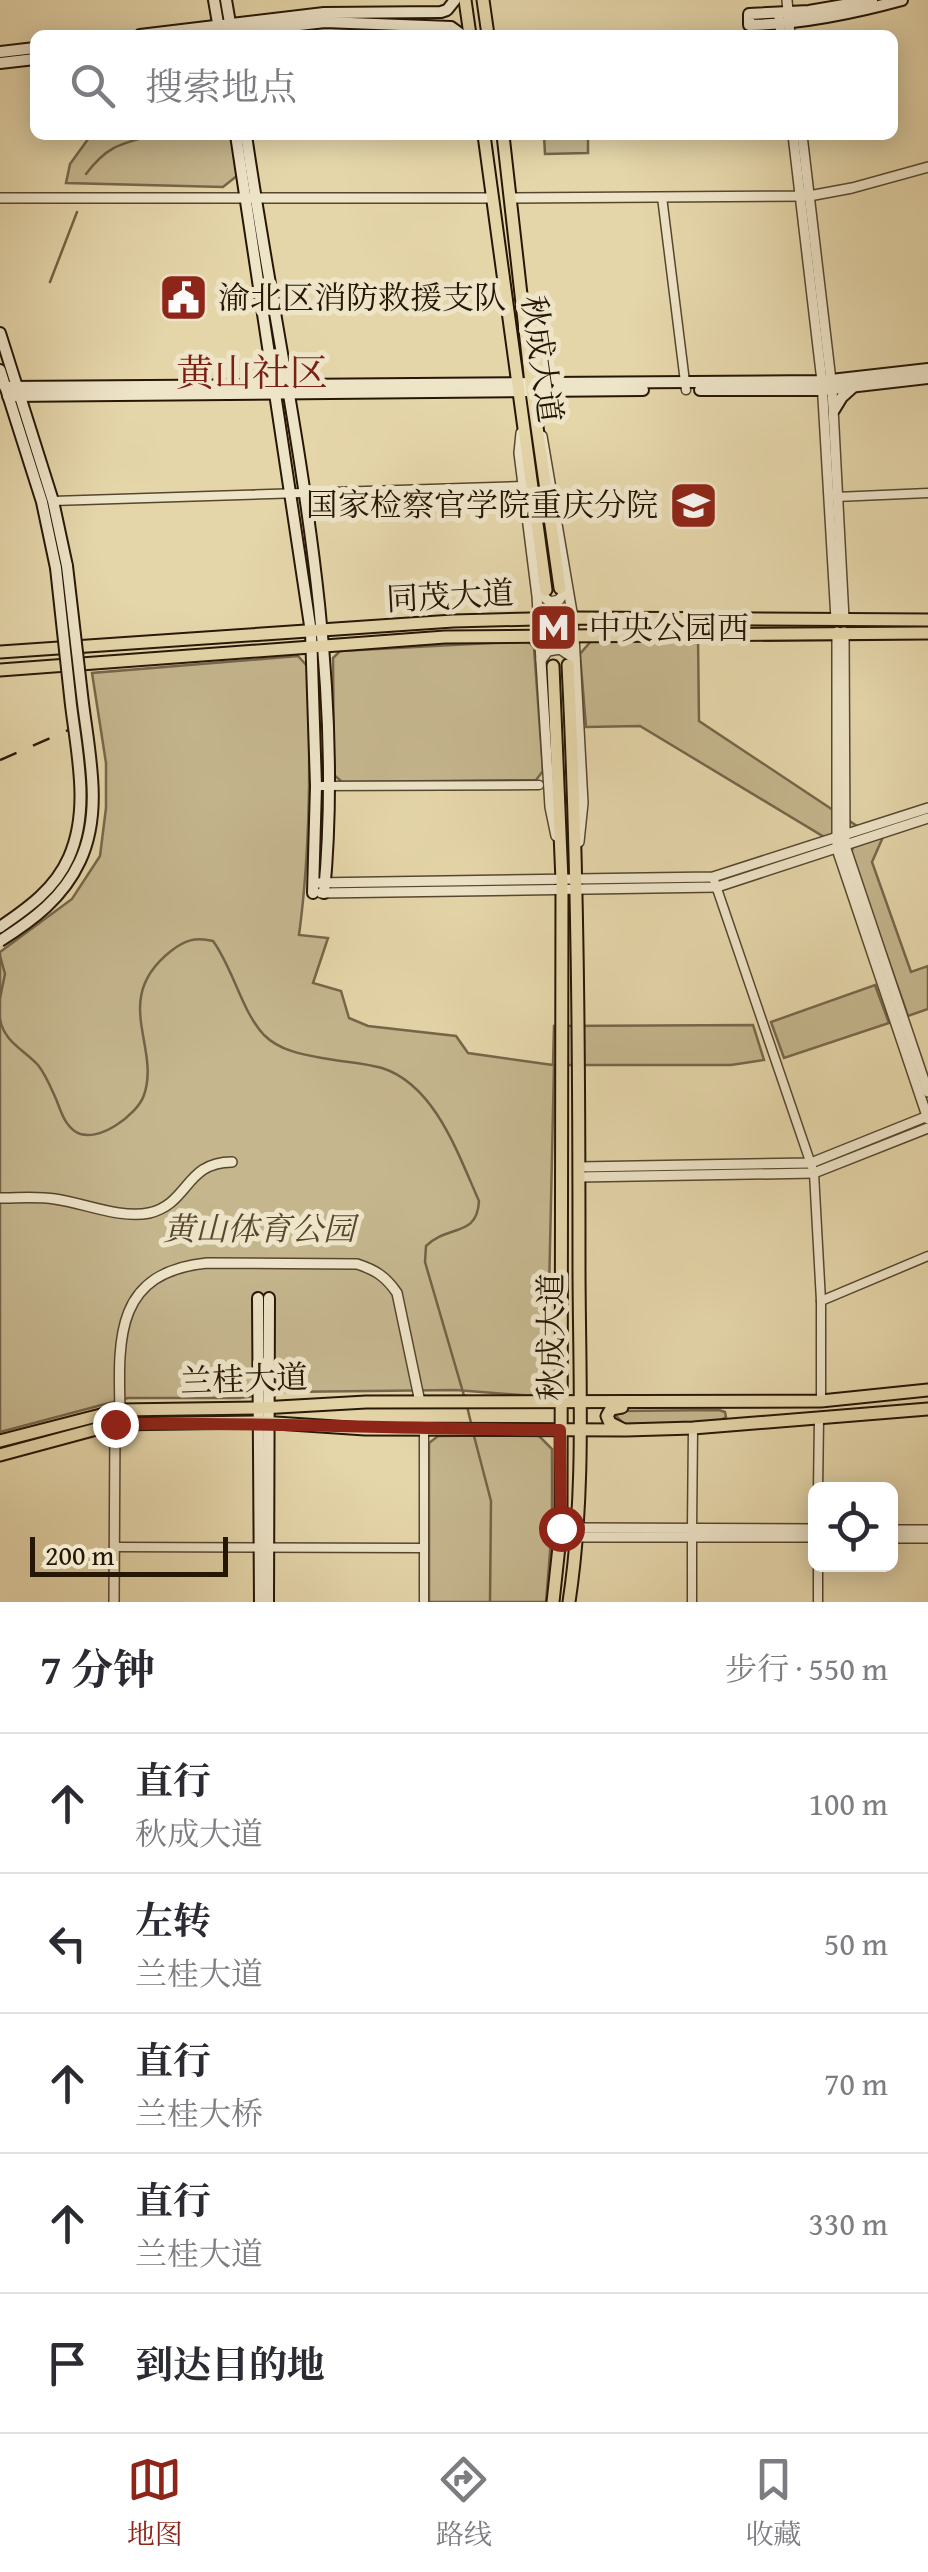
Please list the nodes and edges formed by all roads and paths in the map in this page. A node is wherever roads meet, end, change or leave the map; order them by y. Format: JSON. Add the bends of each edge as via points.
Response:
{"nodes":[{"id":1,"x":214,"y":0,"type":"edge"},
{"id":2,"x":226,"y":0,"type":"edge"},
{"id":3,"x":455,"y":0,"type":"edge"},
{"id":4,"x":465,"y":0,"type":"edge"},
{"id":5,"x":483,"y":0,"type":"edge"},
{"id":6,"x":787,"y":0,"type":"edge"},
{"id":7,"x":872,"y":0,"type":"edge"},
{"id":8,"x":902,"y":0,"type":"edge"},
{"id":9,"x":749,"y":20,"type":"dead end"},
{"id":10,"x":784,"y":24,"type":"edge"},
{"id":11,"x":222,"y":30,"type":"edge"},
{"id":12,"x":223,"y":30,"type":"edge"},
{"id":13,"x":234,"y":30,"type":"edge"},
{"id":14,"x":242,"y":30,"type":"edge"},
{"id":15,"x":457,"y":30,"type":"edge"},
{"id":16,"x":466,"y":30,"type":"edge"},
{"id":17,"x":487,"y":30,"type":"edge"},
{"id":18,"x":30,"y":49,"type":"edge"},
{"id":19,"x":0,"y":52,"type":"edge"},
{"id":20,"x":30,"y":60,"type":"edge"},
{"id":21,"x":0,"y":64,"type":"edge"},
{"id":22,"x":237,"y":140,"type":"edge"},
{"id":23,"x":246,"y":140,"type":"edge"},
{"id":24,"x":485,"y":140,"type":"edge"},
{"id":25,"x":503,"y":140,"type":"edge"},
{"id":26,"x":794,"y":140,"type":"edge"},
{"id":27,"x":802,"y":140,"type":"edge"},
{"id":28,"x":928,"y":167,"type":"edge"},
{"id":29,"x":804,"y":196,"type":"junction"},
{"id":30,"x":0,"y":198,"type":"edge"},
{"id":31,"x":250,"y":198,"type":"junction"},
{"id":32,"x":492,"y":198,"type":"junction"},
{"id":33,"x":512,"y":198,"type":"junction"},
{"id":34,"x":662,"y":198,"type":"junction"},
{"id":35,"x":0,"y":333,"type":"edge"},
{"id":36,"x":0,"y":370,"type":"edge"},
{"id":37,"x":928,"y":370,"type":"edge"},
{"id":38,"x":928,"y":378,"type":"edge"},
{"id":39,"x":827,"y":385,"type":"junction"},
{"id":40,"x":685,"y":386,"type":"junction"},
{"id":41,"x":854,"y":387,"type":"junction"},
{"id":42,"x":280,"y":390,"type":"junction"},
{"id":43,"x":13,"y":391,"type":"junction"},
{"id":44,"x":526,"y":392,"type":"junction"},
{"id":45,"x":834,"y":410,"type":"junction"},
{"id":46,"x":522,"y":416,"type":"junction"},
{"id":47,"x":26,"y":434,"type":"junction"},
{"id":48,"x":524,"y":486,"type":"junction"},
{"id":49,"x":928,"y":493,"type":"edge"},
{"id":50,"x":297,"y":495,"type":"junction"},
{"id":51,"x":835,"y":497,"type":"junction"},
{"id":52,"x":53,"y":500,"type":"junction"},
{"id":53,"x":62,"y":567,"type":"junction"},
{"id":54,"x":564,"y":587,"type":"junction"},
{"id":55,"x":541,"y":590,"type":"junction"},
{"id":56,"x":572,"y":618,"type":"junction"},
{"id":57,"x":538,"y":619,"type":"junction"},
{"id":58,"x":928,"y":620,"type":"edge"},
{"id":59,"x":840,"y":626,"type":"junction"},
{"id":60,"x":317,"y":631,"type":"junction"},
{"id":61,"x":928,"y":632,"type":"edge"},
{"id":62,"x":539,"y":634,"type":"junction"},
{"id":63,"x":574,"y":634,"type":"junction"},
{"id":64,"x":318,"y":645,"type":"junction"},
{"id":65,"x":0,"y":652,"type":"edge"},
{"id":66,"x":572,"y":662,"type":"junction"},
{"id":67,"x":547,"y":663,"type":"junction"},
{"id":68,"x":0,"y":670,"type":"edge"},
{"id":69,"x":549,"y":776,"type":"junction"},
{"id":70,"x":538,"y":785,"type":"joint"},
{"id":71,"x":322,"y":786,"type":"junction"},
{"id":72,"x":928,"y":808,"type":"edge"},
{"id":73,"x":928,"y":818,"type":"edge"},
{"id":74,"x":841,"y":843,"type":"junction"},
{"id":75,"x":562,"y":860,"type":"junction"},
{"id":76,"x":713,"y":876,"type":"junction"},
{"id":77,"x":562,"y":886,"type":"junction"},
{"id":78,"x":578,"y":886,"type":"junction"},
{"id":79,"x":319,"y":888,"type":"joint"},
{"id":80,"x":717,"y":888,"type":"junction"},
{"id":81,"x":0,"y":927,"type":"edge"},
{"id":82,"x":0,"y":941,"type":"edge"},
{"id":83,"x":928,"y":1092,"type":"edge"},
{"id":84,"x":928,"y":1117,"type":"edge"},
{"id":85,"x":928,"y":1128,"type":"edge"},
{"id":86,"x":232,"y":1162,"type":"dead end"},
{"id":87,"x":812,"y":1168,"type":"junction"},
{"id":88,"x":579,"y":1172,"type":"junction"},
{"id":89,"x":0,"y":1198,"type":"edge"},
{"id":90,"x":928,"y":1256,"type":"edge"},
{"id":91,"x":264,"y":1298,"type":"dead end"},
{"id":92,"x":821,"y":1302,"type":"junction"},
{"id":93,"x":928,"y":1390,"type":"edge"},
{"id":94,"x":821,"y":1401,"type":"junction"},
{"id":95,"x":366,"y":1402,"type":"junction"},
{"id":96,"x":427,"y":1402,"type":"junction"},
{"id":97,"x":522,"y":1402,"type":"junction"},
{"id":98,"x":561,"y":1402,"type":"junction"},
{"id":99,"x":579,"y":1402,"type":"junction"},
{"id":100,"x":681,"y":1402,"type":"junction"},
{"id":101,"x":266,"y":1408,"type":"junction"},
{"id":102,"x":928,"y":1409,"type":"edge"},
{"id":103,"x":120,"y":1410,"type":"junction"},
{"id":104,"x":820,"y":1419,"type":"junction"},
{"id":105,"x":266,"y":1422,"type":"junction"},
{"id":106,"x":115,"y":1424,"type":"junction"},
{"id":107,"x":693,"y":1428,"type":"junction"},
{"id":108,"x":365,"y":1429,"type":"junction"},
{"id":109,"x":515,"y":1429,"type":"junction"},
{"id":110,"x":424,"y":1430,"type":"junction"},
{"id":111,"x":560,"y":1430,"type":"junction"},
{"id":112,"x":579,"y":1430,"type":"junction"},
{"id":113,"x":626,"y":1430,"type":"junction"},
{"id":114,"x":0,"y":1441,"type":"edge"},
{"id":115,"x":0,"y":1455,"type":"edge"},
{"id":116,"x":818,"y":1482,"type":"edge"},
{"id":117,"x":808,"y":1529,"type":"edge"},
{"id":118,"x":898,"y":1531,"type":"edge"},
{"id":119,"x":578,"y":1532,"type":"junction"},
{"id":120,"x":692,"y":1533,"type":"junction"},
{"id":121,"x":928,"y":1534,"type":"edge"},
{"id":122,"x":808,"y":1537,"type":"edge"},
{"id":123,"x":898,"y":1537,"type":"edge"},
{"id":124,"x":115,"y":1547,"type":"junction"},
{"id":125,"x":265,"y":1548,"type":"junction"},
{"id":126,"x":424,"y":1548,"type":"junction"},
{"id":127,"x":818,"y":1572,"type":"edge"},
{"id":128,"x":114,"y":1602,"type":"edge"},
{"id":129,"x":260,"y":1602,"type":"edge"},
{"id":130,"x":268,"y":1602,"type":"edge"},
{"id":131,"x":424,"y":1602,"type":"edge"},
{"id":132,"x":553,"y":1602,"type":"edge"},
{"id":133,"x":569,"y":1602,"type":"edge"},
{"id":134,"x":692,"y":1602,"type":"edge"},
{"id":135,"x":818,"y":1602,"type":"edge"}],
"edges":[{"from":1,"to":11,"type":"main road"},
{"from":2,"to":12,"type":"main road"},
{"from":3,"to":13,"type":"main road","via":[[440,12],[324,14]]},
{"from":4,"to":16,"type":"main road"},
{"from":5,"to":17,"type":"main road"},
{"from":6,"to":10,"type":"street"},
{"from":7,"to":10,"type":"main road"},
{"from":8,"to":10,"type":"main road"},
{"from":9,"to":10,"type":"main road"},
{"from":14,"to":15,"type":"main road","via":[[356,21]]},
{"from":18,"to":19,"type":"main road"},
{"from":20,"to":21,"type":"main road"},
{"from":22,"to":31,"type":"main road"},
{"from":23,"to":31,"type":"main road"},
{"from":24,"to":32,"type":"main road","name":"秋成大道"},
{"from":25,"to":33,"type":"main road","name":"秋成大道"},
{"from":26,"to":29,"type":"street"},
{"from":27,"to":29,"type":"street"},
{"from":28,"to":29,"type":"street"},
{"from":29,"to":34,"type":"street"},
{"from":29,"to":39,"type":"street"},
{"from":30,"to":31,"type":"street"},
{"from":31,"to":32,"type":"street"},
{"from":31,"to":42,"type":"main road"},
{"from":32,"to":44,"type":"main road","name":"秋成大道"},
{"from":33,"to":34,"type":"street"},
{"from":33,"to":44,"type":"main road","name":"秋成大道"},
{"from":34,"to":40,"type":"street"},
{"from":35,"to":43,"type":"main road"},
{"from":36,"to":43,"type":"main road"},
{"from":37,"to":39,"type":"main road"},
{"from":38,"to":41,"type":"main road"},
{"from":39,"to":40,"type":"main road"},
{"from":39,"to":41,"type":"main road"},
{"from":39,"to":45,"type":"street"},
{"from":39,"to":51,"type":"street"},
{"from":40,"to":44,"type":"main road"},
{"from":41,"to":45,"type":"main road"},
{"from":42,"to":43,"type":"main road"},
{"from":42,"to":44,"type":"main road"},
{"from":42,"to":50,"type":"main road"},
{"from":43,"to":47,"type":"main road"},
{"from":44,"to":46,"type":"main road","name":"秋成大道"},
{"from":44,"to":54,"type":"main road","name":"秋成大道"},
{"from":45,"to":51,"type":"street"},
{"from":46,"to":48,"type":"street"},
{"from":46,"to":55,"type":"main road","name":"秋成大道"},
{"from":47,"to":52,"type":"main road"},
{"from":47,"to":53,"type":"main road"},
{"from":48,"to":50,"type":"street"},
{"from":48,"to":55,"type":"street"},
{"from":49,"to":51,"type":"street"},
{"from":50,"to":52,"type":"street"},
{"from":50,"to":60,"type":"main road"},
{"from":51,"to":59,"type":"street"},
{"from":52,"to":53,"type":"main road"},
{"from":53,"to":81,"type":"main road","bridge":true,"via":[[80,819],[60,874],[32,906]]},
{"from":53,"to":82,"type":"main road","bridge":true,"via":[[92,819],[70,880],[39,916]]},
{"from":54,"to":55,"type":"street","via":[[559,600],[550,602]]},
{"from":54,"to":56,"type":"street"},
{"from":55,"to":57,"type":"street"},
{"from":56,"to":57,"type":"main road","name":"同茂大道"},
{"from":56,"to":59,"type":"main road","name":"同茂大道"},
{"from":56,"to":63,"type":"street"},
{"from":57,"to":60,"type":"main road","name":"同茂大道"},
{"from":57,"to":62,"type":"street"},
{"from":58,"to":59,"type":"main road","name":"同茂大道"},
{"from":59,"to":61,"type":"main road","name":"同茂大道"},
{"from":59,"to":63,"type":"main road","name":"同茂大道"},
{"from":59,"to":74,"type":"street"},
{"from":60,"to":64,"type":"main road"},
{"from":60,"to":65,"type":"main road","name":"同茂大道","bridge":true},
{"from":62,"to":63,"type":"main road","name":"同茂大道"},
{"from":62,"to":64,"type":"main road","name":"同茂大道"},
{"from":62,"to":67,"type":"street"},
{"from":63,"to":66,"type":"street"},
{"from":64,"to":68,"type":"main road","name":"同茂大道","bridge":true},
{"from":64,"to":71,"type":"main road"},
{"from":66,"to":67,"type":"street","via":[[560,649],[548,651]]},
{"from":66,"to":78,"type":"main road"},
{"from":67,"to":69,"type":"street"},
{"from":67,"to":75,"type":"main road"},
{"from":69,"to":70,"type":"street"},
{"from":69,"to":75,"type":"street"},
{"from":70,"to":71,"type":"street"},
{"from":71,"to":79,"type":"main road"},
{"from":72,"to":74,"type":"street"},
{"from":73,"to":74,"type":"street"},
{"from":74,"to":76,"type":"street"},
{"from":74,"to":80,"type":"street"},
{"from":74,"to":83,"type":"street"},
{"from":74,"to":84,"type":"street"},
{"from":75,"to":77,"type":"main road"},
{"from":76,"to":78,"type":"street"},
{"from":76,"to":80,"type":"street"},
{"from":77,"to":78,"type":"street"},
{"from":77,"to":79,"type":"street"},
{"from":77,"to":98,"type":"main road","name":"秋成大道"},
{"from":78,"to":80,"type":"street"},
{"from":78,"to":88,"type":"main road","name":"秋成大道"},
{"from":80,"to":87,"type":"street"},
{"from":84,"to":87,"type":"street"},
{"from":85,"to":87,"type":"street"},
{"from":86,"to":89,"type":"street","via":[[202,1168],[174,1200],[148,1213],[50,1198]]},
{"from":87,"to":88,"type":"street"},
{"from":87,"to":92,"type":"street"},
{"from":88,"to":99,"type":"main road","name":"秋成大道"},
{"from":90,"to":92,"type":"street"},
{"from":91,"to":101,"type":"main road"},
{"from":92,"to":94,"type":"street"},
{"from":93,"to":94,"type":"main road"},
{"from":94,"to":100,"type":"main road"},
{"from":95,"to":96,"type":"main road","name":"兰桂大道"},
{"from":95,"to":101,"type":"main road","name":"兰桂大道"},
{"from":95,"to":108,"type":"main road","via":[[353,1412]]},
{"from":96,"to":97,"type":"main road","name":"兰桂大道"},
{"from":96,"to":103,"type":"street","via":[[388,1278],[357,1264],[207,1262],[165,1272],[132,1302],[119,1348]]},
{"from":97,"to":98,"type":"main road"},
{"from":97,"to":109,"type":"main road","via":[[531,1419]]},
{"from":98,"to":99,"type":"main road"},
{"from":98,"to":111,"type":"main road","name":"秋成大道"},
{"from":99,"to":100,"type":"main road"},
{"from":99,"to":112,"type":"main road","name":"秋成大道"},
{"from":100,"to":113,"type":"main road","via":[[610,1408],[608,1421]]},
{"from":101,"to":103,"type":"main road","name":"兰桂大道"},
{"from":101,"to":105,"type":"main road"},
{"from":102,"to":104,"type":"main road"},
{"from":103,"to":114,"type":"main road","name":"兰桂大道"},
{"from":104,"to":107,"type":"main road"},
{"from":104,"to":116,"type":"street"},
{"from":105,"to":106,"type":"main road","name":"兰桂大道"},
{"from":105,"to":108,"type":"main road","name":"兰桂大道"},
{"from":105,"to":125,"type":"main road"},
{"from":106,"to":115,"type":"main road","name":"兰桂大道"},
{"from":106,"to":124,"type":"street"},
{"from":107,"to":113,"type":"main road"},
{"from":107,"to":120,"type":"street"},
{"from":108,"to":110,"type":"main road","name":"兰桂大道"},
{"from":109,"to":110,"type":"main road","name":"兰桂大道"},
{"from":109,"to":111,"type":"main road"},
{"from":110,"to":126,"type":"street"},
{"from":111,"to":112,"type":"main road"},
{"from":111,"to":132,"type":"main road","name":"秋成大道"},
{"from":112,"to":113,"type":"main road"},
{"from":112,"to":119,"type":"main road","name":"秋成大道"},
{"from":117,"to":120,"type":"street"},
{"from":118,"to":121,"type":"street"},
{"from":119,"to":120,"type":"street"},
{"from":119,"to":133,"type":"main road","name":"秋成大道"},
{"from":120,"to":122,"type":"street"},
{"from":120,"to":134,"type":"street"},
{"from":121,"to":123,"type":"street"},
{"from":124,"to":125,"type":"street"},
{"from":124,"to":128,"type":"street"},
{"from":125,"to":126,"type":"street"},
{"from":125,"to":129,"type":"main road"},
{"from":125,"to":130,"type":"main road"},
{"from":126,"to":131,"type":"street"},
{"from":127,"to":135,"type":"street"}]}
